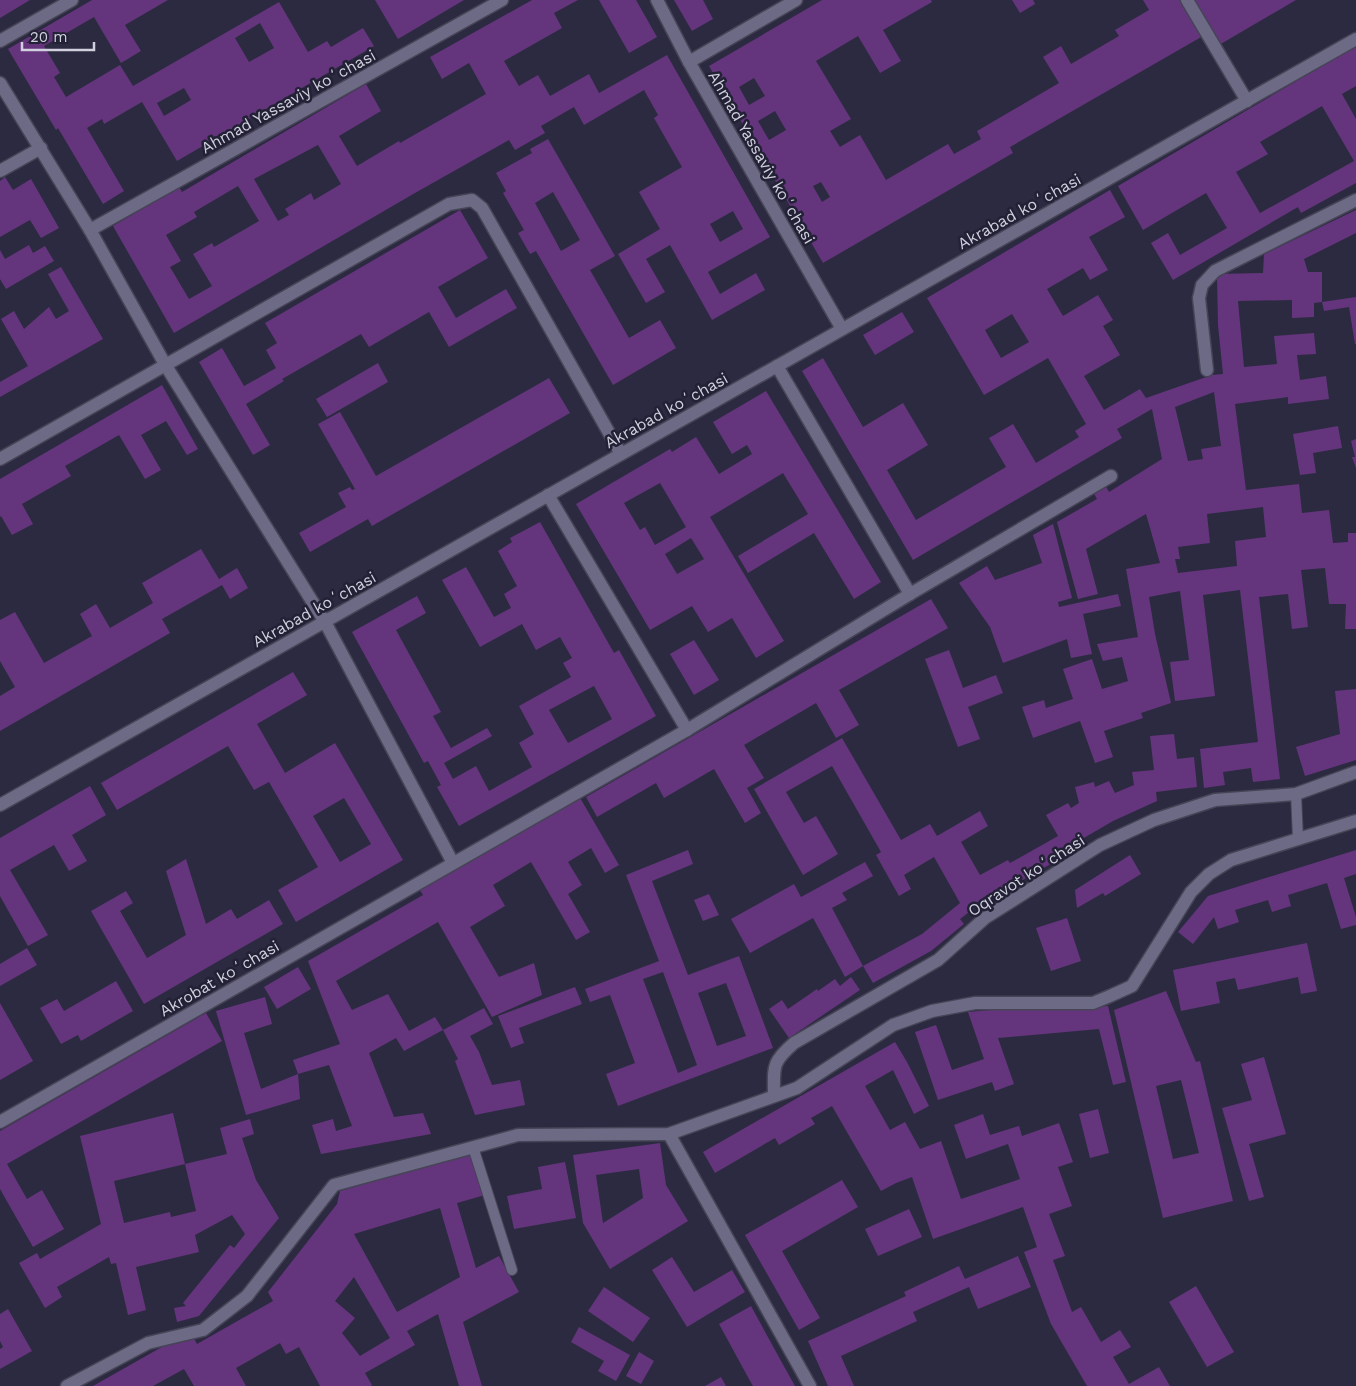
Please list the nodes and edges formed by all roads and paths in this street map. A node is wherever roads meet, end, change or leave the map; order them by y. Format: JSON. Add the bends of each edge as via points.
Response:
{"nodes":[{"id":1,"x":72,"y":0,"type":"edge"},
{"id":2,"x":502,"y":0,"type":"edge"},
{"id":3,"x":657,"y":0,"type":"edge"},
{"id":4,"x":796,"y":0,"type":"edge"},
{"id":5,"x":1187,"y":0,"type":"edge"},
{"id":6,"x":1356,"y":39,"type":"edge"},
{"id":7,"x":0,"y":41,"type":"edge"},
{"id":8,"x":689,"y":62,"type":"junction"},
{"id":9,"x":0,"y":83,"type":"edge"},
{"id":10,"x":1247,"y":101,"type":"junction"},
{"id":11,"x":41,"y":148,"type":"junction"},
{"id":12,"x":0,"y":171,"type":"edge"},
{"id":13,"x":1356,"y":200,"type":"edge"},
{"id":14,"x":90,"y":230,"type":"junction"},
{"id":15,"x":842,"y":329,"type":"junction"},
{"id":16,"x":166,"y":366,"type":"junction"},
{"id":17,"x":777,"y":366,"type":"junction"},
{"id":18,"x":1207,"y":370,"type":"dead end"},
{"id":19,"x":621,"y":454,"type":"junction"},
{"id":20,"x":0,"y":459,"type":"edge"},
{"id":21,"x":1111,"y":476,"type":"dead end"},
{"id":22,"x":548,"y":495,"type":"junction"},
{"id":23,"x":910,"y":594,"type":"junction"},
{"id":24,"x":324,"y":622,"type":"junction"},
{"id":25,"x":687,"y":730,"type":"junction"},
{"id":26,"x":1356,"y":772,"type":"edge"},
{"id":27,"x":1296,"y":794,"type":"junction"},
{"id":28,"x":0,"y":805,"type":"edge"},
{"id":29,"x":1356,"y":821,"type":"edge"},
{"id":30,"x":1298,"y":839,"type":"junction"},
{"id":31,"x":453,"y":863,"type":"junction"},
{"id":32,"x":774,"y":1096,"type":"junction"},
{"id":33,"x":0,"y":1122,"type":"edge"},
{"id":34,"x":669,"y":1134,"type":"junction"},
{"id":35,"x":473,"y":1147,"type":"junction"},
{"id":36,"x":512,"y":1270,"type":"dead end"},
{"id":37,"x":67,"y":1386,"type":"edge"},
{"id":38,"x":810,"y":1386,"type":"edge"}],
"edges":[{"from":1,"to":7,"type":"street"},
{"from":2,"to":14,"type":"street","name":"Ahmad Yassaviy koʻchasi"},
{"from":3,"to":8,"type":"street","name":"Ahmad Yassaviy koʻchasi"},
{"from":4,"to":8,"type":"street"},
{"from":5,"to":10,"type":"street"},
{"from":6,"to":10,"type":"street","name":"Akrabad koʻchasi"},
{"from":8,"to":15,"type":"street","name":"Ahmad Yassaviy koʻchasi"},
{"from":9,"to":11,"type":"street"},
{"from":10,"to":15,"type":"street","name":"Akrabad koʻchasi"},
{"from":11,"to":12,"type":"street"},
{"from":11,"to":14,"type":"street"},
{"from":13,"to":18,"type":"street","via":[[1215,271],[1202,285],[1199,298]]},
{"from":14,"to":16,"type":"street"},
{"from":15,"to":17,"type":"street","name":"Akrabad koʻchasi"},
{"from":16,"to":19,"type":"street","via":[[448,204],[472,200],[482,208]]},
{"from":16,"to":20,"type":"street"},
{"from":16,"to":24,"type":"street"},
{"from":17,"to":19,"type":"street","name":"Akrabad koʻchasi"},
{"from":17,"to":23,"type":"street"},
{"from":19,"to":22,"type":"street","name":"Akrabad koʻchasi"},
{"from":21,"to":23,"type":"street","name":"Akrobat koʻchasi"},
{"from":22,"to":24,"type":"street","name":"Akrabad koʻchasi"},
{"from":22,"to":25,"type":"street"},
{"from":23,"to":25,"type":"street","name":"Akrobat koʻchasi"},
{"from":24,"to":28,"type":"street","name":"Akrabad koʻchasi"},
{"from":24,"to":31,"type":"street"},
{"from":25,"to":31,"type":"street","name":"Akrobat koʻchasi"},
{"from":26,"to":27,"type":"street","name":"Oqravot koʻchasi"},
{"from":27,"to":30,"type":"lane"},
{"from":27,"to":32,"type":"street","name":"Oqravot koʻchasi","via":[[1216,800],[1154,820],[1100,845],[985,918],[938,960],[794,1044],[776,1062]]},
{"from":29,"to":30,"type":"street"},
{"from":30,"to":32,"type":"street","via":[[1231,860],[1208,874],[1191,892],[1132,986],[1118,993],[1093,1003],[975,1003],[932,1011],[893,1025],[797,1088]]},
{"from":31,"to":33,"type":"street","name":"Akrobat koʻchasi"},
{"from":32,"to":34,"type":"street"},
{"from":34,"to":35,"type":"street","via":[[518,1135]]},
{"from":34,"to":38,"type":"street"},
{"from":35,"to":36,"type":"lane"},
{"from":35,"to":37,"type":"street","via":[[334,1185],[247,1296],[203,1330],[148,1342]]}]}
